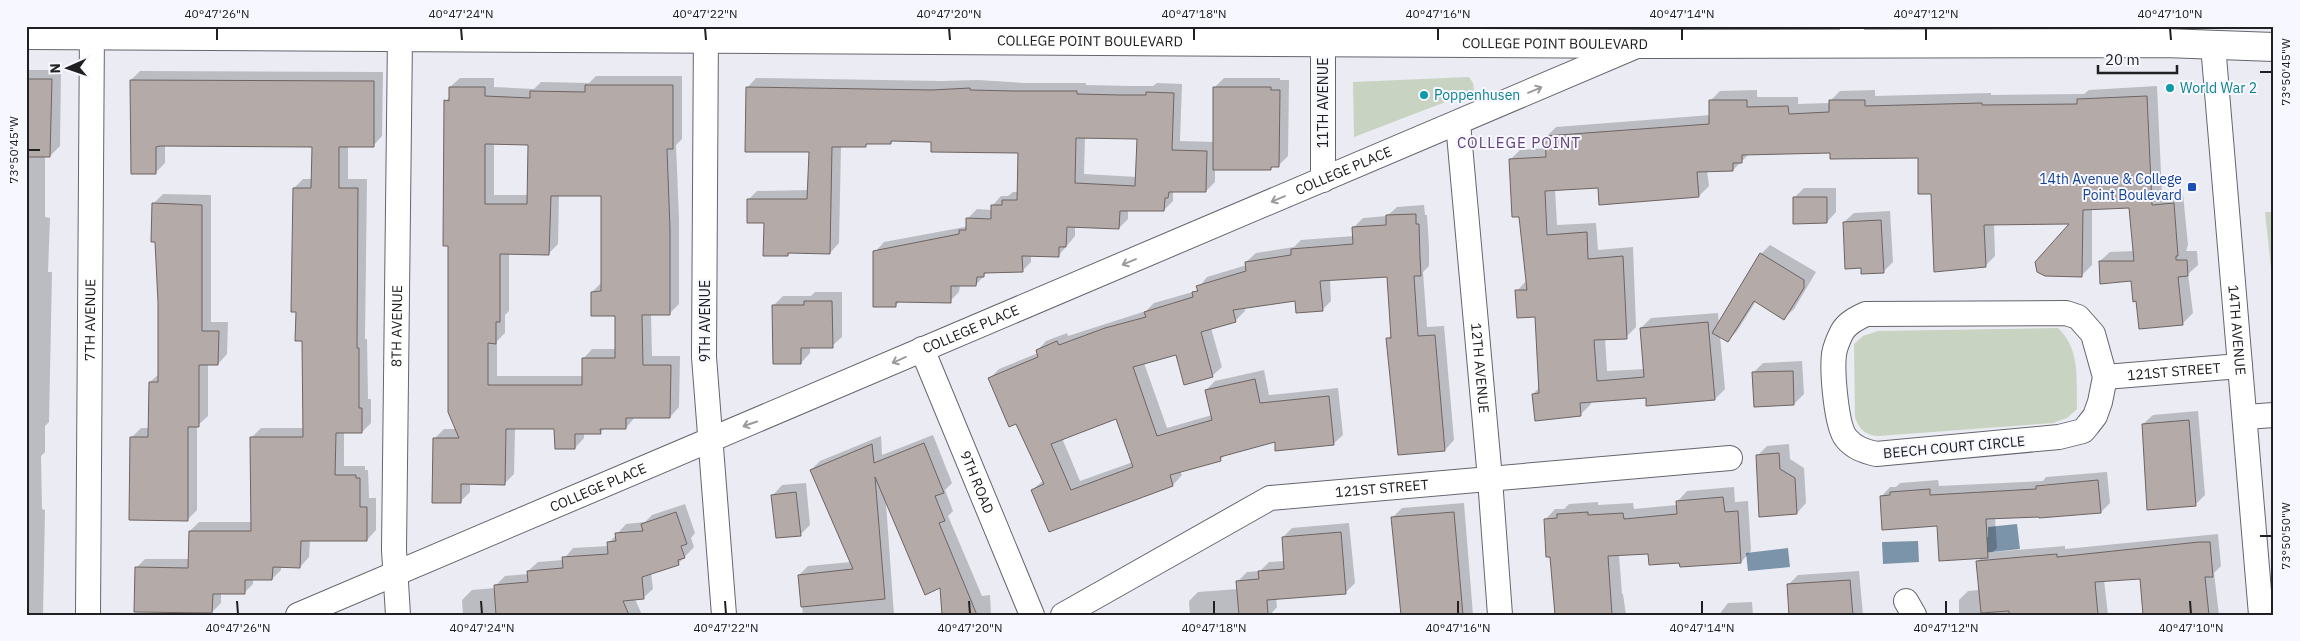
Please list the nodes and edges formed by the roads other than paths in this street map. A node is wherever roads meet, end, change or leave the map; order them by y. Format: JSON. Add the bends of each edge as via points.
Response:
{"nodes":[{"id":1,"x":92,"y":31,"type":"edge"},
{"id":2,"x":706,"y":33,"type":"edge"},
{"id":3,"x":1323,"y":34,"type":"edge"},
{"id":4,"x":1852,"y":34,"type":"edge"},
{"id":5,"x":26,"y":35,"type":"edge"},
{"id":6,"x":400,"y":37,"type":"junction"},
{"id":7,"x":1643,"y":44,"type":"junction"},
{"id":8,"x":2213,"y":45,"type":"junction"},
{"id":9,"x":2274,"y":47,"type":"edge"},
{"id":10,"x":1458,"y":123,"type":"junction"},
{"id":11,"x":1323,"y":180,"type":"junction"},
{"id":12,"x":922,"y":349,"type":"junction"},
{"id":13,"x":2240,"y":366,"type":"junction"},
{"id":14,"x":2105,"y":377,"type":"junction"},
{"id":15,"x":2274,"y":415,"type":"edge"},
{"id":16,"x":2245,"y":417,"type":"junction"},
{"id":17,"x":711,"y":439,"type":"junction"},
{"id":18,"x":1730,"y":458,"type":"dead end"},
{"id":19,"x":1490,"y":479,"type":"junction"},
{"id":20,"x":394,"y":575,"type":"junction"},
{"id":21,"x":88,"y":615,"type":"edge"},
{"id":22,"x":298,"y":615,"type":"edge"},
{"id":23,"x":398,"y":615,"type":"edge"},
{"id":24,"x":724,"y":615,"type":"edge"},
{"id":25,"x":1032,"y":615,"type":"edge"},
{"id":26,"x":1063,"y":615,"type":"edge"},
{"id":27,"x":1500,"y":615,"type":"edge"},
{"id":28,"x":2261,"y":615,"type":"edge"}],
"edges":[{"from":1,"to":5,"type":"street","name":"COLLEGE POINT BOULEVARD"},
{"from":1,"to":6,"type":"street","name":"COLLEGE POINT BOULEVARD"},
{"from":1,"to":21,"type":"street","name":"7TH AVENUE"},
{"from":2,"to":3,"type":"street","name":"COLLEGE POINT BOULEVARD"},
{"from":2,"to":6,"type":"street","name":"COLLEGE POINT BOULEVARD"},
{"from":2,"to":17,"type":"street","name":"9TH AVENUE","via":[[704,357]]},
{"from":3,"to":7,"type":"street","name":"COLLEGE POINT BOULEVARD"},
{"from":3,"to":11,"type":"street","name":"11TH AVENUE"},
{"from":4,"to":7,"type":"street","name":"COLLEGE POINT BOULEVARD"},
{"from":4,"to":8,"type":"street","name":"COLLEGE POINT BOULEVARD"},
{"from":6,"to":20,"type":"street","name":"8TH AVENUE"},
{"from":10,"to":7,"type":"street","name":"COLLEGE PLACE","one_way":true},
{"from":8,"to":9,"type":"street","name":"COLLEGE POINT BOULEVARD"},
{"from":8,"to":13,"type":"street","name":"14TH AVENUE"},
{"from":10,"to":11,"type":"street","name":"COLLEGE PLACE"},
{"from":10,"to":19,"type":"street","name":"12TH AVENUE"},
{"from":11,"to":12,"type":"street","name":"COLLEGE PLACE","one_way":true},
{"from":12,"to":17,"type":"street","name":"COLLEGE PLACE","one_way":true},
{"from":12,"to":25,"type":"street","name":"9TH ROAD"},
{"from":13,"to":14,"type":"street","name":"121ST STREET"},
{"from":13,"to":16,"type":"street","name":"14TH AVENUE"},
{"from":14,"to":14,"type":"street","name":"BEECH COURT CIRCLE","via":[[2093,334],[2078,317],[2066,313],[1866,314],[1854,319],[1842,331],[1834,354],[1840,429],[1857,448],[1876,454],[2072,435],[2083,430],[2094,416]]},
{"from":15,"to":16,"type":"street"},
{"from":16,"to":28,"type":"street","name":"14TH AVENUE"},
{"from":17,"to":20,"type":"street","name":"COLLEGE PLACE"},
{"from":17,"to":24,"type":"street","name":"9TH AVENUE"},
{"from":18,"to":19,"type":"street","name":"121ST STREET"},
{"from":19,"to":26,"type":"street","name":"121ST STREET","via":[[1270,498]]},
{"from":19,"to":27,"type":"street","name":"12TH AVENUE"},
{"from":20,"to":22,"type":"street","name":"COLLEGE PLACE"},
{"from":20,"to":23,"type":"street","name":"8TH AVENUE"}]}
